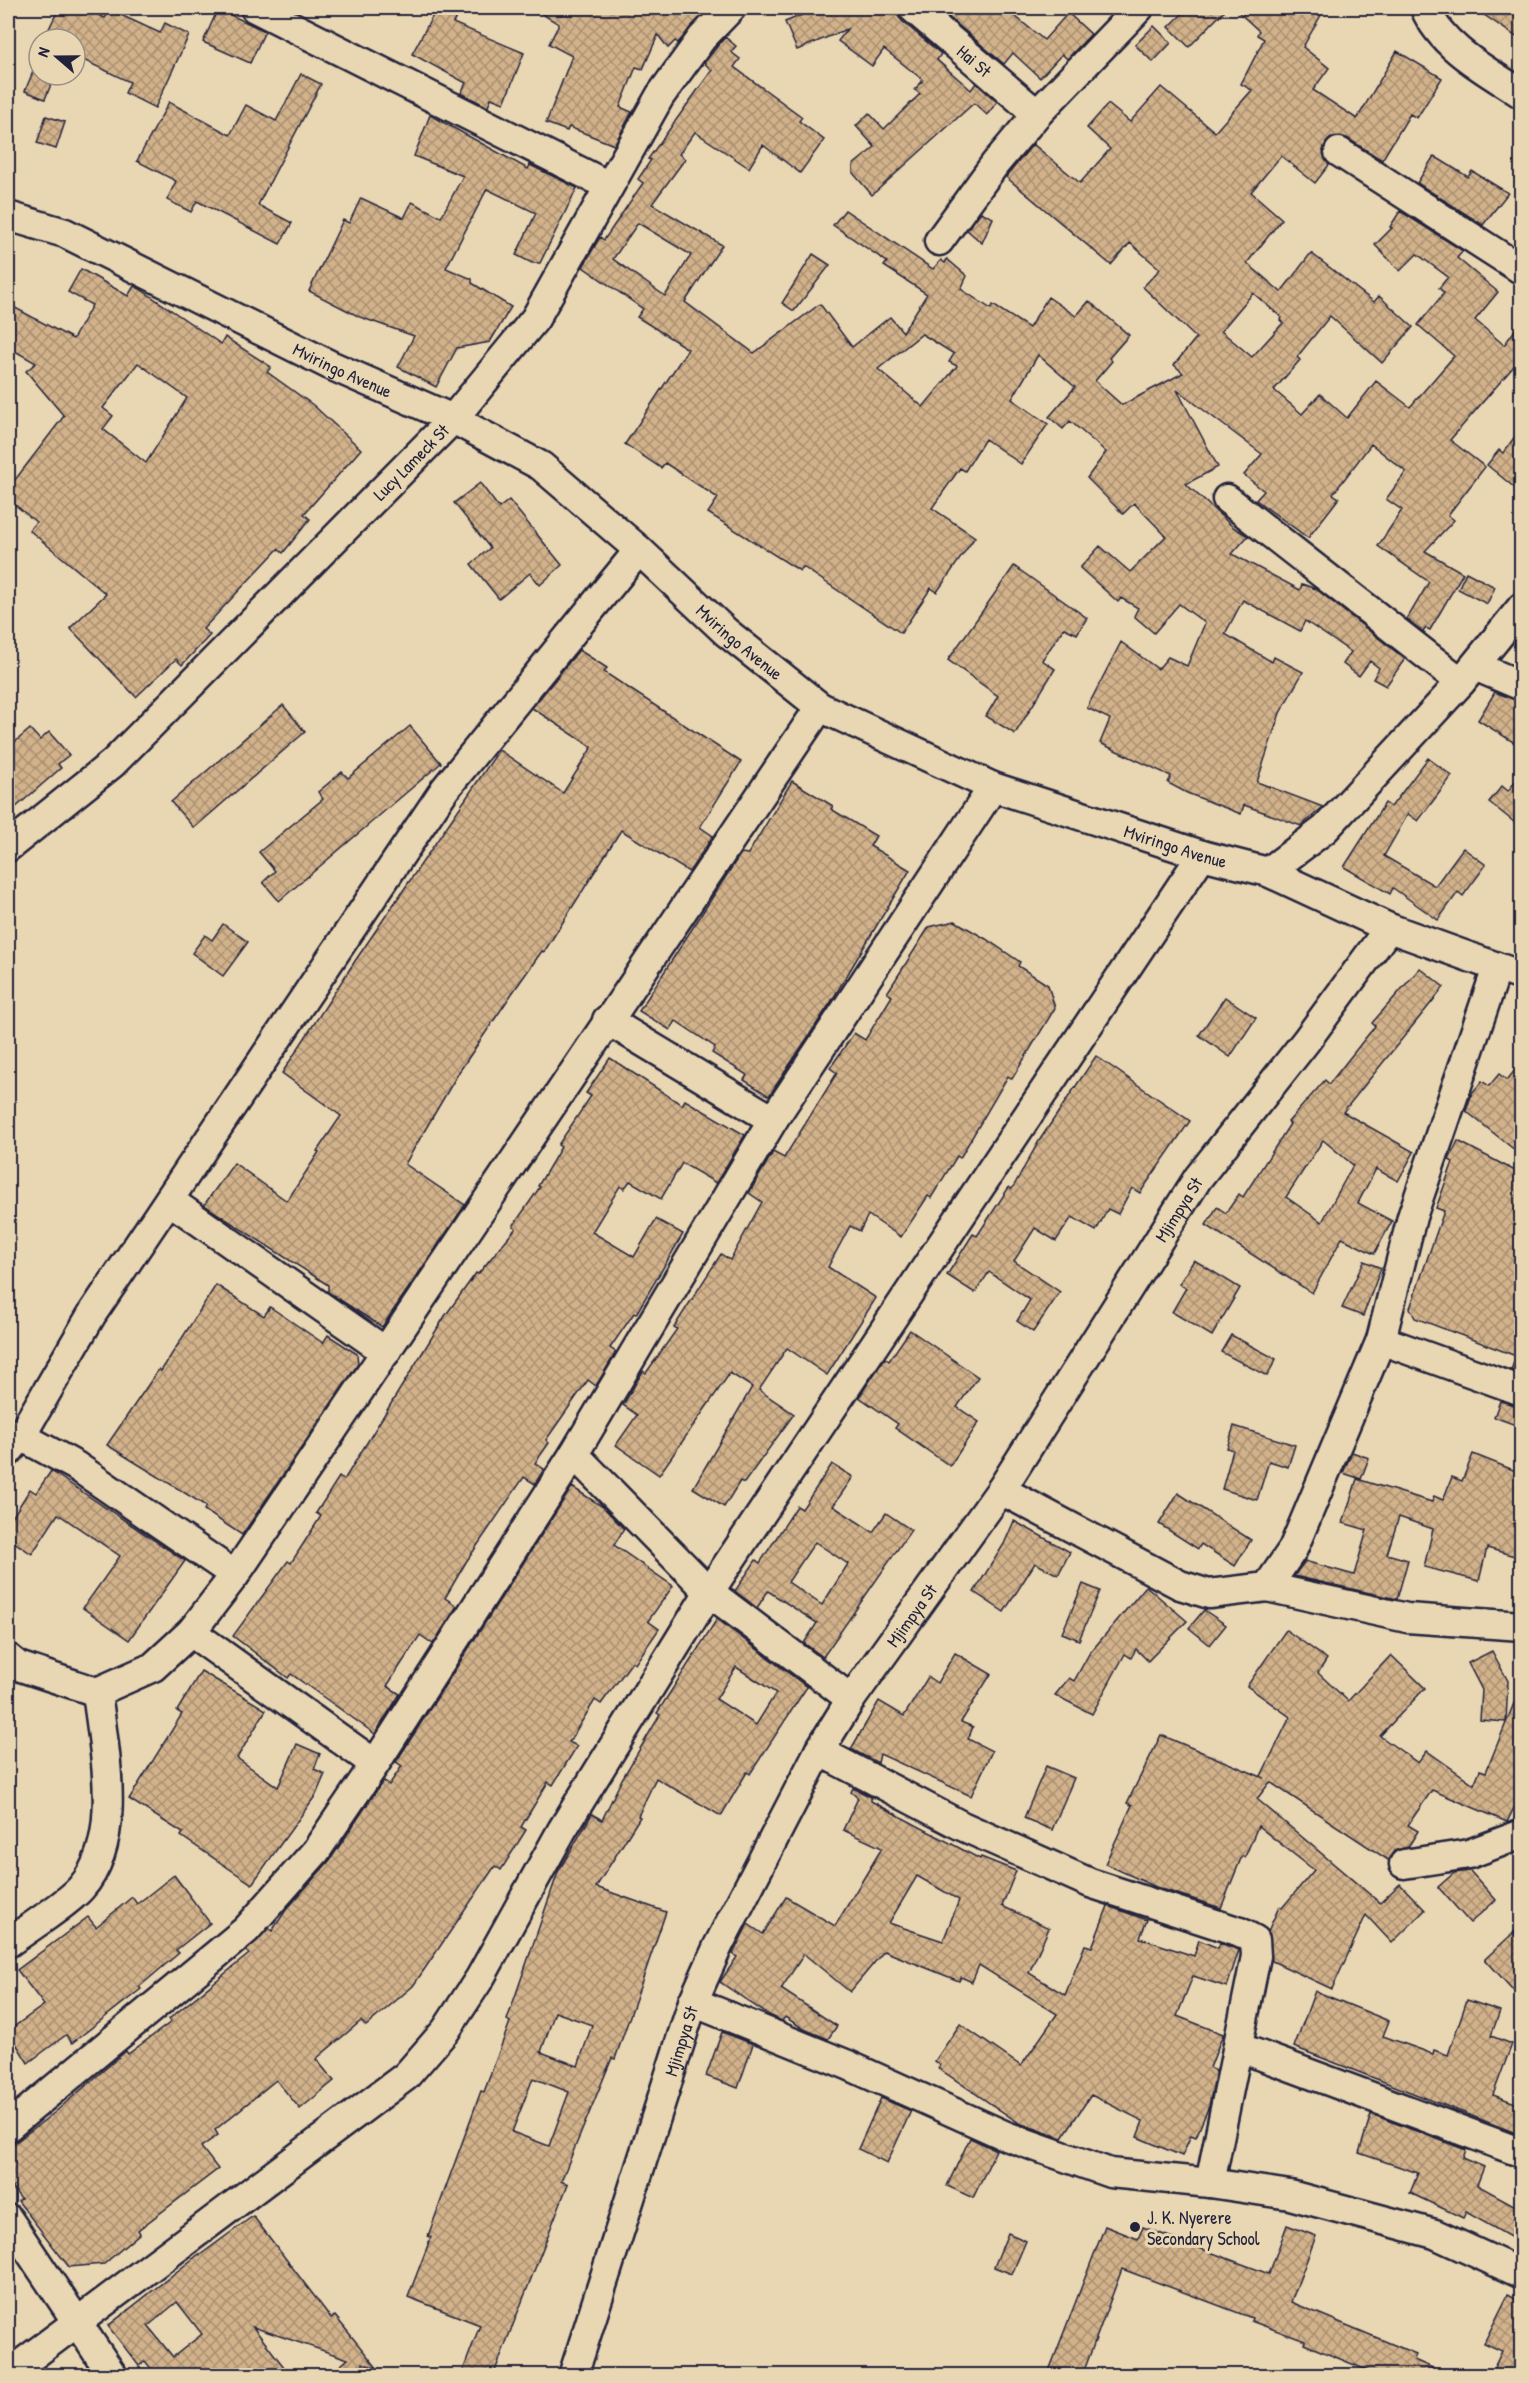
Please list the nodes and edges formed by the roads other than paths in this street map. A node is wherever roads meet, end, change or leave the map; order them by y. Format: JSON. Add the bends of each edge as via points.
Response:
{"nodes":[{"id":1,"x":255,"y":8,"type":"edge"},
{"id":2,"x":731,"y":8,"type":"edge"},
{"id":3,"x":913,"y":8,"type":"edge"},
{"id":4,"x":1139,"y":8,"type":"edge"},
{"id":5,"x":1425,"y":8,"type":"edge"},
{"id":6,"x":1521,"y":94,"type":"edge"},
{"id":7,"x":1036,"y":114,"type":"junction"},
{"id":8,"x":1339,"y":152,"type":"dead end"},
{"id":9,"x":609,"y":186,"type":"junction"},
{"id":10,"x":8,"y":216,"type":"edge"},
{"id":11,"x":939,"y":241,"type":"dead end"},
{"id":12,"x":1521,"y":270,"type":"edge"},
{"id":13,"x":453,"y":419,"type":"junction"},
{"id":14,"x":1227,"y":499,"type":"dead end"},
{"id":15,"x":639,"y":550,"type":"junction"},
{"id":16,"x":1521,"y":607,"type":"edge"},
{"id":17,"x":1468,"y":674,"type":"junction"},
{"id":18,"x":1521,"y":686,"type":"edge"},
{"id":19,"x":820,"y":707,"type":"junction"},
{"id":20,"x":993,"y":787,"type":"junction"},
{"id":21,"x":8,"y":847,"type":"edge"},
{"id":22,"x":1202,"y":855,"type":"junction"},
{"id":23,"x":1268,"y":872,"type":"junction"},
{"id":24,"x":1389,"y":928,"type":"junction"},
{"id":25,"x":1509,"y":972,"type":"edge"},
{"id":26,"x":608,"y":1020,"type":"junction"},
{"id":27,"x":773,"y":1120,"type":"junction"},
{"id":28,"x":169,"y":1200,"type":"junction"},
{"id":29,"x":1382,"y":1340,"type":"junction"},
{"id":30,"x":386,"y":1352,"type":"junction"},
{"id":31,"x":1521,"y":1391,"type":"edge"},
{"id":32,"x":14,"y":1444,"type":"edge"},
{"id":33,"x":574,"y":1454,"type":"junction"},
{"id":34,"x":1001,"y":1490,"type":"junction"},
{"id":35,"x":235,"y":1575,"type":"junction"},
{"id":36,"x":1267,"y":1587,"type":"junction"},
{"id":37,"x":709,"y":1592,"type":"junction"},
{"id":38,"x":1521,"y":1626,"type":"edge"},
{"id":39,"x":191,"y":1632,"type":"junction"},
{"id":40,"x":8,"y":1658,"type":"edge"},
{"id":41,"x":97,"y":1692,"type":"junction"},
{"id":42,"x":851,"y":1699,"type":"junction"},
{"id":43,"x":819,"y":1751,"type":"junction"},
{"id":44,"x":375,"y":1764,"type":"junction"},
{"id":45,"x":1521,"y":1834,"type":"edge"},
{"id":46,"x":1404,"y":1864,"type":"dead end"},
{"id":47,"x":8,"y":1943,"type":"edge"},
{"id":48,"x":693,"y":2002,"type":"junction"},
{"id":49,"x":1239,"y":2046,"type":"junction"},
{"id":50,"x":8,"y":2127,"type":"edge"},
{"id":51,"x":1521,"y":2152,"type":"edge"},
{"id":52,"x":1210,"y":2183,"type":"junction"},
{"id":53,"x":8,"y":2219,"type":"edge"},
{"id":54,"x":1521,"y":2274,"type":"edge"},
{"id":55,"x":76,"y":2323,"type":"junction"},
{"id":56,"x":8,"y":2374,"type":"edge"},
{"id":57,"x":113,"y":2376,"type":"edge"},
{"id":58,"x":573,"y":2376,"type":"edge"}],
"edges":[{"from":1,"to":9,"type":"street"},
{"from":2,"to":9,"type":"street","name":"Lucy Lameck St","via":[[702,38],[660,96]]},
{"from":3,"to":7,"type":"street","name":"Hai St"},
{"from":4,"to":7,"type":"street"},
{"from":5,"to":6,"type":"street","via":[[1430,19],[1466,57]]},
{"from":7,"to":11,"type":"street"},
{"from":8,"to":12,"type":"street"},
{"from":9,"to":13,"type":"street","name":"Lucy Lameck St","via":[[535,319]]},
{"from":10,"to":13,"type":"street","name":"Mviringo Avenue","via":[[65,233],[330,364]]},
{"from":13,"to":15,"type":"street","name":"Mviringo Avenue","via":[[541,466]]},
{"from":13,"to":21,"type":"street","name":"Lucy Lameck St","via":[[113,763]]},
{"from":14,"to":17,"type":"street"},
{"from":15,"to":19,"type":"street","name":"Mviringo Avenue","via":[[726,632]]},
{"from":15,"to":28,"type":"street","via":[[445,789]]},
{"from":16,"to":17,"type":"street"},
{"from":17,"to":18,"type":"street"},
{"from":17,"to":23,"type":"street","via":[[1325,829]]},
{"from":19,"to":20,"type":"street","name":"Mviringo Avenue"},
{"from":19,"to":26,"type":"street"},
{"from":20,"to":22,"type":"street","name":"Mviringo Avenue"},
{"from":20,"to":27,"type":"street"},
{"from":22,"to":23,"type":"street","name":"Mviringo Avenue"},
{"from":22,"to":37,"type":"street"},
{"from":23,"to":24,"type":"street","name":"Mviringo Avenue"},
{"from":24,"to":25,"type":"street","name":"Mviringo Avenue"},
{"from":24,"to":34,"type":"street","name":"Mjimpya St","via":[[1198,1178]]},
{"from":25,"to":29,"type":"street","via":[[1412,1217]]},
{"from":26,"to":27,"type":"street"},
{"from":26,"to":30,"type":"street"},
{"from":27,"to":33,"type":"street"},
{"from":28,"to":30,"type":"street"},
{"from":28,"to":32,"type":"street","via":[[92,1314]]},
{"from":29,"to":31,"type":"street"},
{"from":29,"to":36,"type":"street","via":[[1293,1549]]},
{"from":30,"to":35,"type":"street"},
{"from":32,"to":35,"type":"street","via":[[76,1466]]},
{"from":33,"to":37,"type":"street"},
{"from":33,"to":44,"type":"street"},
{"from":34,"to":36,"type":"street","via":[[1180,1585],[1209,1594]]},
{"from":34,"to":42,"type":"street","name":"Mjimpya St"},
{"from":35,"to":39,"type":"street"},
{"from":36,"to":38,"type":"street","via":[[1407,1618]]},
{"from":37,"to":42,"type":"street"},
{"from":37,"to":55,"type":"street","via":[[562,1830],[480,1978],[446,2030],[406,2076]]},
{"from":39,"to":41,"type":"street","via":[[153,1667]]},
{"from":39,"to":44,"type":"street"},
{"from":40,"to":41,"type":"street","via":[[18,1666]]},
{"from":41,"to":47,"type":"street","via":[[108,1789],[105,1845],[81,1888]]},
{"from":42,"to":43,"type":"street","name":"Mjimpya St"},
{"from":43,"to":48,"type":"street","name":"Mjimpya St"},
{"from":43,"to":49,"type":"street","via":[[962,1826],[1090,1882],[1255,1940],[1256,1956]]},
{"from":44,"to":50,"type":"street","via":[[316,1851],[246,1930]]},
{"from":45,"to":46,"type":"street","via":[[1469,1854]]},
{"from":48,"to":52,"type":"street","via":[[848,2065],[1006,2136],[1110,2173]]},
{"from":48,"to":58,"type":"street","name":"Mjimpya St"},
{"from":49,"to":51,"type":"street"},
{"from":49,"to":52,"type":"street"},
{"from":52,"to":54,"type":"street","via":[[1290,2195],[1435,2234]]},
{"from":53,"to":55,"type":"street"},
{"from":55,"to":56,"type":"street"},
{"from":55,"to":57,"type":"street"}]}
